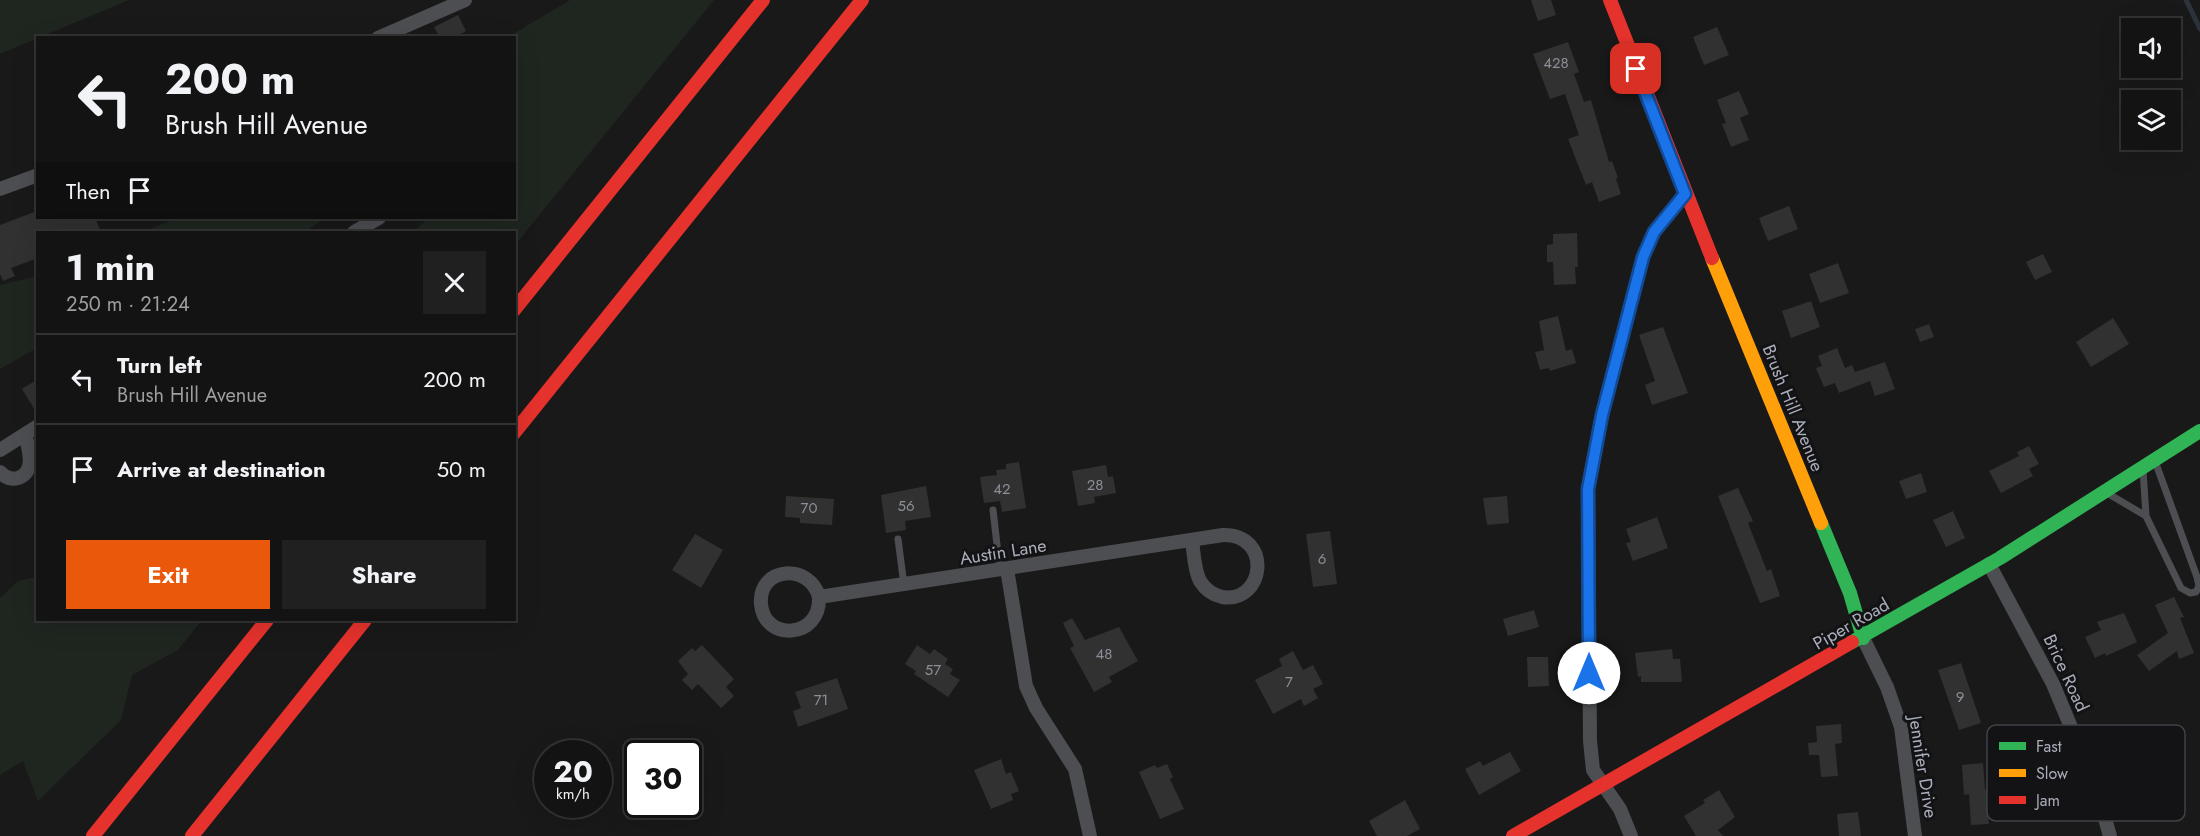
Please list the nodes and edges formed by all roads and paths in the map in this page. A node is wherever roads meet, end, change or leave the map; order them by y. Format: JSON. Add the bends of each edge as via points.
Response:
{"nodes":[{"id":1,"x":465,"y":0,"type":"edge"},
{"id":2,"x":763,"y":0,"type":"edge"},
{"id":3,"x":862,"y":0,"type":"edge"},
{"id":4,"x":1610,"y":0,"type":"edge"},
{"id":5,"x":398,"y":34,"type":"edge"},
{"id":6,"x":36,"y":176,"type":"edge"},
{"id":7,"x":0,"y":189,"type":"edge"},
{"id":8,"x":1685,"y":194,"type":"junction"},
{"id":9,"x":377,"y":219,"type":"edge"},
{"id":10,"x":356,"y":231,"type":"edge"},
{"id":11,"x":516,"y":308,"type":"edge"},
{"id":12,"x":36,"y":427,"type":"edge"},
{"id":13,"x":516,"y":431,"type":"edge"},
{"id":14,"x":2200,"y":431,"type":"edge"},
{"id":15,"x":25,"y":434,"type":"junction"},
{"id":16,"x":0,"y":450,"type":"edge"},
{"id":17,"x":2155,"y":461,"type":"junction"},
{"id":18,"x":2143,"y":469,"type":"junction"},
{"id":19,"x":0,"y":472,"type":"edge"},
{"id":20,"x":2106,"y":492,"type":"junction"},
{"id":21,"x":993,"y":510,"type":"dead end"},
{"id":22,"x":2146,"y":516,"type":"junction"},
{"id":23,"x":897,"y":539,"type":"dead end"},
{"id":24,"x":1192,"y":540,"type":"junction"},
{"id":25,"x":1989,"y":564,"type":"junction"},
{"id":26,"x":1003,"y":570,"type":"junction"},
{"id":27,"x":904,"y":585,"type":"junction"},
{"id":28,"x":819,"y":597,"type":"junction"},
{"id":29,"x":266,"y":621,"type":"edge"},
{"id":30,"x":364,"y":621,"type":"edge"},
{"id":31,"x":1863,"y":638,"type":"junction"},
{"id":32,"x":2070,"y":725,"type":"edge"},
{"id":33,"x":1603,"y":786,"type":"junction"},
{"id":34,"x":2106,"y":821,"type":"edge"},
{"id":35,"x":93,"y":836,"type":"edge"},
{"id":36,"x":192,"y":836,"type":"edge"},
{"id":37,"x":1090,"y":836,"type":"edge"},
{"id":38,"x":1513,"y":836,"type":"edge"},
{"id":39,"x":1631,"y":836,"type":"edge"},
{"id":40,"x":1915,"y":836,"type":"edge"},
{"id":41,"x":2110,"y":836,"type":"edge"}],
"edges":[{"from":1,"to":5,"type":"street"},
{"from":2,"to":11,"type":"main road"},
{"from":3,"to":13,"type":"main road"},
{"from":4,"to":8,"type":"main road","name":"Brush Hill Avenue"},
{"from":6,"to":7,"type":"street"},
{"from":8,"to":31,"type":"main road","name":"Brush Hill Avenue","via":[[1850,593]]},
{"from":8,"to":33,"type":"street","via":[[1654,232],[1643,257],[1602,415],[1588,489],[1590,741],[1593,770]]},
{"from":9,"to":10,"type":"street"},
{"from":12,"to":15,"type":"street"},
{"from":14,"to":17,"type":"main road","name":"Piper Road"},
{"from":15,"to":16,"type":"street"},
{"from":15,"to":19,"type":"street","via":[[30,458],[27,471],[12,478]]},
{"from":17,"to":18,"type":"main road","name":"Piper Road"},
{"from":17,"to":22,"type":"lane","via":[[2197,577],[2196,592],[2181,588]]},
{"from":18,"to":20,"type":"main road","name":"Piper Road"},
{"from":18,"to":22,"type":"lane"},
{"from":20,"to":22,"type":"lane"},
{"from":20,"to":25,"type":"main road","name":"Piper Road"},
{"from":21,"to":26,"type":"lane"},
{"from":23,"to":27,"type":"lane"},
{"from":24,"to":24,"type":"street","name":"Austin Lane","via":[[1198,576],[1209,591],[1232,597],[1252,585],[1258,562],[1246,542],[1229,535]]},
{"from":24,"to":26,"type":"street","name":"Austin Lane"},
{"from":25,"to":31,"type":"main road","name":"Piper Road"},
{"from":25,"to":32,"type":"street","name":"Brice Road","via":[[2024,625]]},
{"from":26,"to":27,"type":"street","name":"Austin Lane"},
{"from":26,"to":37,"type":"street","via":[[1026,686],[1075,769]]},
{"from":27,"to":28,"type":"street","name":"Austin Lane"},
{"from":28,"to":28,"type":"street","via":[[808,578],[786,573],[767,584],[761,606],[773,625],[795,631],[814,619]]},
{"from":29,"to":35,"type":"main road"},
{"from":30,"to":36,"type":"main road"},
{"from":31,"to":33,"type":"main road","name":"Piper Road"},
{"from":31,"to":40,"type":"street","name":"Jennifer Drive","via":[[1901,727]]},
{"from":33,"to":38,"type":"main road","name":"Piper Road"},
{"from":33,"to":39,"type":"street","via":[[1620,809]]},
{"from":34,"to":41,"type":"street","name":"Brice Road"}]}
